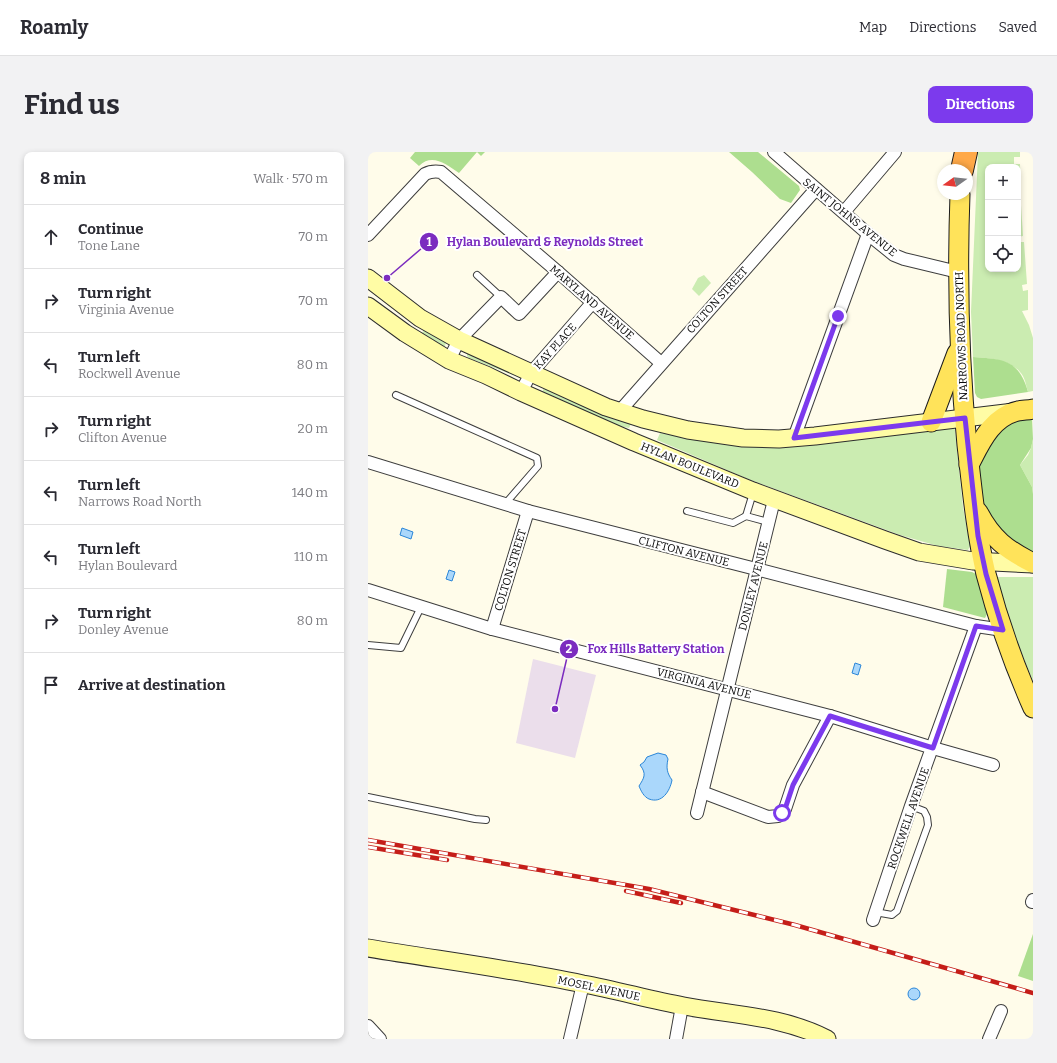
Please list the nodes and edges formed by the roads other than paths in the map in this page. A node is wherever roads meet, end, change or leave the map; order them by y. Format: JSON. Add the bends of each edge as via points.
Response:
{"nodes":[{"id":1,"x":774,"y":152,"type":"edge"},
{"id":2,"x":895,"y":152,"type":"edge"},
{"id":3,"x":961,"y":152,"type":"edge"},
{"id":4,"x":966,"y":152,"type":"edge"},
{"id":5,"x":961,"y":164,"type":"edge"},
{"id":6,"x":963,"y":164,"type":"edge"},
{"id":7,"x":816,"y":189,"type":"junction"},
{"id":8,"x":960,"y":200,"type":"edge"},
{"id":9,"x":844,"y":212,"type":"junction"},
{"id":10,"x":868,"y":234,"type":"junction"},
{"id":11,"x":368,"y":236,"type":"edge"},
{"id":12,"x":558,"y":272,"type":"junction"},
{"id":13,"x":958,"y":272,"type":"junction"},
{"id":14,"x":477,"y":275,"type":"dead end"},
{"id":15,"x":368,"y":278,"type":"edge"},
{"id":16,"x":501,"y":297,"type":"junction"},
{"id":17,"x":593,"y":302,"type":"junction"},
{"id":18,"x":368,"y":306,"type":"edge"},
{"id":19,"x":459,"y":340,"type":"junction"},
{"id":20,"x":960,"y":345,"type":"junction"},
{"id":21,"x":449,"y":360,"type":"junction"},
{"id":22,"x":661,"y":363,"type":"junction"},
{"id":23,"x":531,"y":373,"type":"junction"},
{"id":24,"x":521,"y":392,"type":"junction"},
{"id":25,"x":396,"y":395,"type":"dead end"},
{"id":26,"x":1025,"y":410,"type":"edge"},
{"id":27,"x":619,"y":412,"type":"junction"},
{"id":28,"x":965,"y":418,"type":"junction"},
{"id":29,"x":931,"y":422,"type":"junction"},
{"id":30,"x":794,"y":438,"type":"junction"},
{"id":31,"x":368,"y":462,"type":"edge"},
{"id":32,"x":969,"y":466,"type":"junction"},
{"id":33,"x":753,"y":491,"type":"junction"},
{"id":34,"x":774,"y":500,"type":"junction"},
{"id":35,"x":505,"y":504,"type":"junction"},
{"id":36,"x":974,"y":504,"type":"junction"},
{"id":37,"x":528,"y":511,"type":"junction"},
{"id":38,"x":687,"y":511,"type":"dead end"},
{"id":39,"x":746,"y":516,"type":"junction"},
{"id":40,"x":768,"y":522,"type":"junction"},
{"id":41,"x":984,"y":562,"type":"junction"},
{"id":42,"x":1033,"y":564,"type":"edge"},
{"id":43,"x":756,"y":569,"type":"junction"},
{"id":44,"x":368,"y":590,"type":"edge"},
{"id":45,"x":421,"y":607,"type":"junction"},
{"id":46,"x":976,"y":626,"type":"junction"},
{"id":47,"x":492,"y":629,"type":"junction"},
{"id":48,"x":1003,"y":630,"type":"junction"},
{"id":49,"x":368,"y":645,"type":"edge"},
{"id":50,"x":727,"y":689,"type":"junction"},
{"id":51,"x":1033,"y":708,"type":"edge"},
{"id":52,"x":830,"y":716,"type":"junction"},
{"id":53,"x":933,"y":748,"type":"junction"},
{"id":54,"x":993,"y":765,"type":"dead end"},
{"id":55,"x":702,"y":792,"type":"junction"},
{"id":56,"x":368,"y":798,"type":"edge"},
{"id":57,"x":911,"y":806,"type":"junction"},
{"id":58,"x":697,"y":813,"type":"dead end"},
{"id":59,"x":486,"y":820,"type":"dead end"},
{"id":60,"x":874,"y":916,"type":"joint"},
{"id":61,"x":368,"y":948,"type":"edge"},
{"id":62,"x":583,"y":984,"type":"junction"},
{"id":63,"x":682,"y":1006,"type":"junction"},
{"id":64,"x":1001,"y":1011,"type":"dead end"},
{"id":65,"x":368,"y":1026,"type":"edge"},
{"id":66,"x":380,"y":1039,"type":"edge"},
{"id":67,"x":570,"y":1039,"type":"edge"},
{"id":68,"x":676,"y":1039,"type":"edge"},
{"id":69,"x":827,"y":1039,"type":"edge"},
{"id":70,"x":989,"y":1039,"type":"edge"}],
"edges":[{"from":1,"to":7,"type":"street","name":"SAINT JOHNS AVENUE"},
{"from":2,"to":9,"type":"street"},
{"from":3,"to":5,"type":"main road"},
{"from":4,"to":6,"type":"highway"},
{"from":7,"to":9,"type":"street","name":"SAINT JOHNS AVENUE"},
{"from":7,"to":22,"type":"street","name":"COLTON STREET"},
{"from":8,"to":13,"type":"main road","name":"NARROWS ROAD NORTH"},
{"from":9,"to":10,"type":"street","name":"SAINT JOHNS AVENUE"},
{"from":10,"to":13,"type":"street","name":"SAINT JOHNS AVENUE","via":[[904,259]]},
{"from":10,"to":30,"type":"street"},
{"from":11,"to":12,"type":"street","name":"MARYLAND AVENUE","via":[[421,177],[429,172],[441,172]]},
{"from":12,"to":16,"type":"street","via":[[519,314]]},
{"from":12,"to":17,"type":"street","name":"MARYLAND AVENUE"},
{"from":13,"to":20,"type":"main road","name":"NARROWS ROAD NORTH"},
{"from":14,"to":16,"type":"lane"},
{"from":15,"to":19,"type":"main road","via":[[420,318]]},
{"from":16,"to":19,"type":"street"},
{"from":17,"to":22,"type":"street","name":"MARYLAND AVENUE"},
{"from":17,"to":23,"type":"street","name":"KAY PLACE"},
{"from":18,"to":21,"type":"main road","name":"HYLAN BOULEVARD"},
{"from":19,"to":21,"type":"street"},
{"from":19,"to":23,"type":"main road"},
{"from":20,"to":28,"type":"main road","name":"NARROWS ROAD NORTH"},
{"from":20,"to":29,"type":"main road"},
{"from":21,"to":24,"type":"main road","name":"HYLAN BOULEVARD"},
{"from":22,"to":27,"type":"street","name":"COLTON STREET"},
{"from":23,"to":24,"type":"street","name":"KAY PLACE"},
{"from":23,"to":27,"type":"main road"},
{"from":24,"to":33,"type":"main road","name":"HYLAN BOULEVARD"},
{"from":25,"to":35,"type":"lane","via":[[537,458],[538,466]]},
{"from":26,"to":28,"type":"main road"},
{"from":26,"to":32,"type":"main road","via":[[1005,417],[992,427],[983,438]]},
{"from":27,"to":30,"type":"main road","via":[[688,430],[758,439]]},
{"from":28,"to":29,"type":"main road"},
{"from":28,"to":32,"type":"main road","name":"NARROWS ROAD NORTH"},
{"from":29,"to":30,"type":"main road"},
{"from":31,"to":35,"type":"street","name":"CLIFTON AVENUE"},
{"from":32,"to":36,"type":"main road","name":"NARROWS ROAD NORTH"},
{"from":33,"to":34,"type":"main road","name":"HYLAN BOULEVARD"},
{"from":33,"to":39,"type":"lane"},
{"from":34,"to":40,"type":"street","name":"DONLEY AVENUE"},
{"from":34,"to":41,"type":"main road","name":"HYLAN BOULEVARD","via":[[919,552]]},
{"from":35,"to":37,"type":"street","name":"CLIFTON AVENUE"},
{"from":36,"to":41,"type":"main road","name":"NARROWS ROAD NORTH"},
{"from":36,"to":42,"type":"main road","via":[[997,540]]},
{"from":37,"to":43,"type":"street","name":"CLIFTON AVENUE"},
{"from":37,"to":47,"type":"street","name":"COLTON STREET"},
{"from":38,"to":39,"type":"lane","via":[[733,523]]},
{"from":39,"to":40,"type":"lane"},
{"from":40,"to":43,"type":"street","name":"DONLEY AVENUE"},
{"from":41,"to":42,"type":"main road","name":"HYLAN BOULEVARD"},
{"from":41,"to":48,"type":"main road","name":"NARROWS ROAD NORTH"},
{"from":43,"to":46,"type":"street","name":"CLIFTON AVENUE"},
{"from":43,"to":50,"type":"street","name":"DONLEY AVENUE"},
{"from":44,"to":45,"type":"street","name":"VIRGINIA AVENUE"},
{"from":45,"to":47,"type":"street","name":"VIRGINIA AVENUE"},
{"from":45,"to":49,"type":"lane","via":[[402,648]]},
{"from":46,"to":48,"type":"street","name":"CLIFTON AVENUE"},
{"from":46,"to":53,"type":"street","name":"ROCKWELL AVENUE"},
{"from":47,"to":50,"type":"street","name":"VIRGINIA AVENUE"},
{"from":48,"to":51,"type":"main road","name":"NARROWS ROAD NORTH"},
{"from":50,"to":52,"type":"street","name":"VIRGINIA AVENUE"},
{"from":50,"to":55,"type":"street","name":"DONLEY AVENUE"},
{"from":52,"to":53,"type":"street","name":"VIRGINIA AVENUE"},
{"from":52,"to":55,"type":"street","via":[[793,785],[785,809],[778,816],[768,816]]},
{"from":53,"to":54,"type":"street","name":"VIRGINIA AVENUE"},
{"from":53,"to":57,"type":"street","name":"ROCKWELL AVENUE"},
{"from":55,"to":58,"type":"street","name":"DONLEY AVENUE"},
{"from":56,"to":59,"type":"lane"},
{"from":57,"to":60,"type":"street","name":"ROCKWELL AVENUE"},
{"from":57,"to":60,"type":"lane","via":[[924,811],[928,826],[897,911],[892,916]]},
{"from":61,"to":62,"type":"main road","name":"MOSEL AVENUE"},
{"from":62,"to":63,"type":"main road","name":"MOSEL AVENUE"},
{"from":62,"to":67,"type":"street"},
{"from":63,"to":68,"type":"street"},
{"from":63,"to":69,"type":"main road","name":"MOSEL AVENUE","via":[[786,1023]]},
{"from":64,"to":70,"type":"street"},
{"from":65,"to":66,"type":"street"}]}
